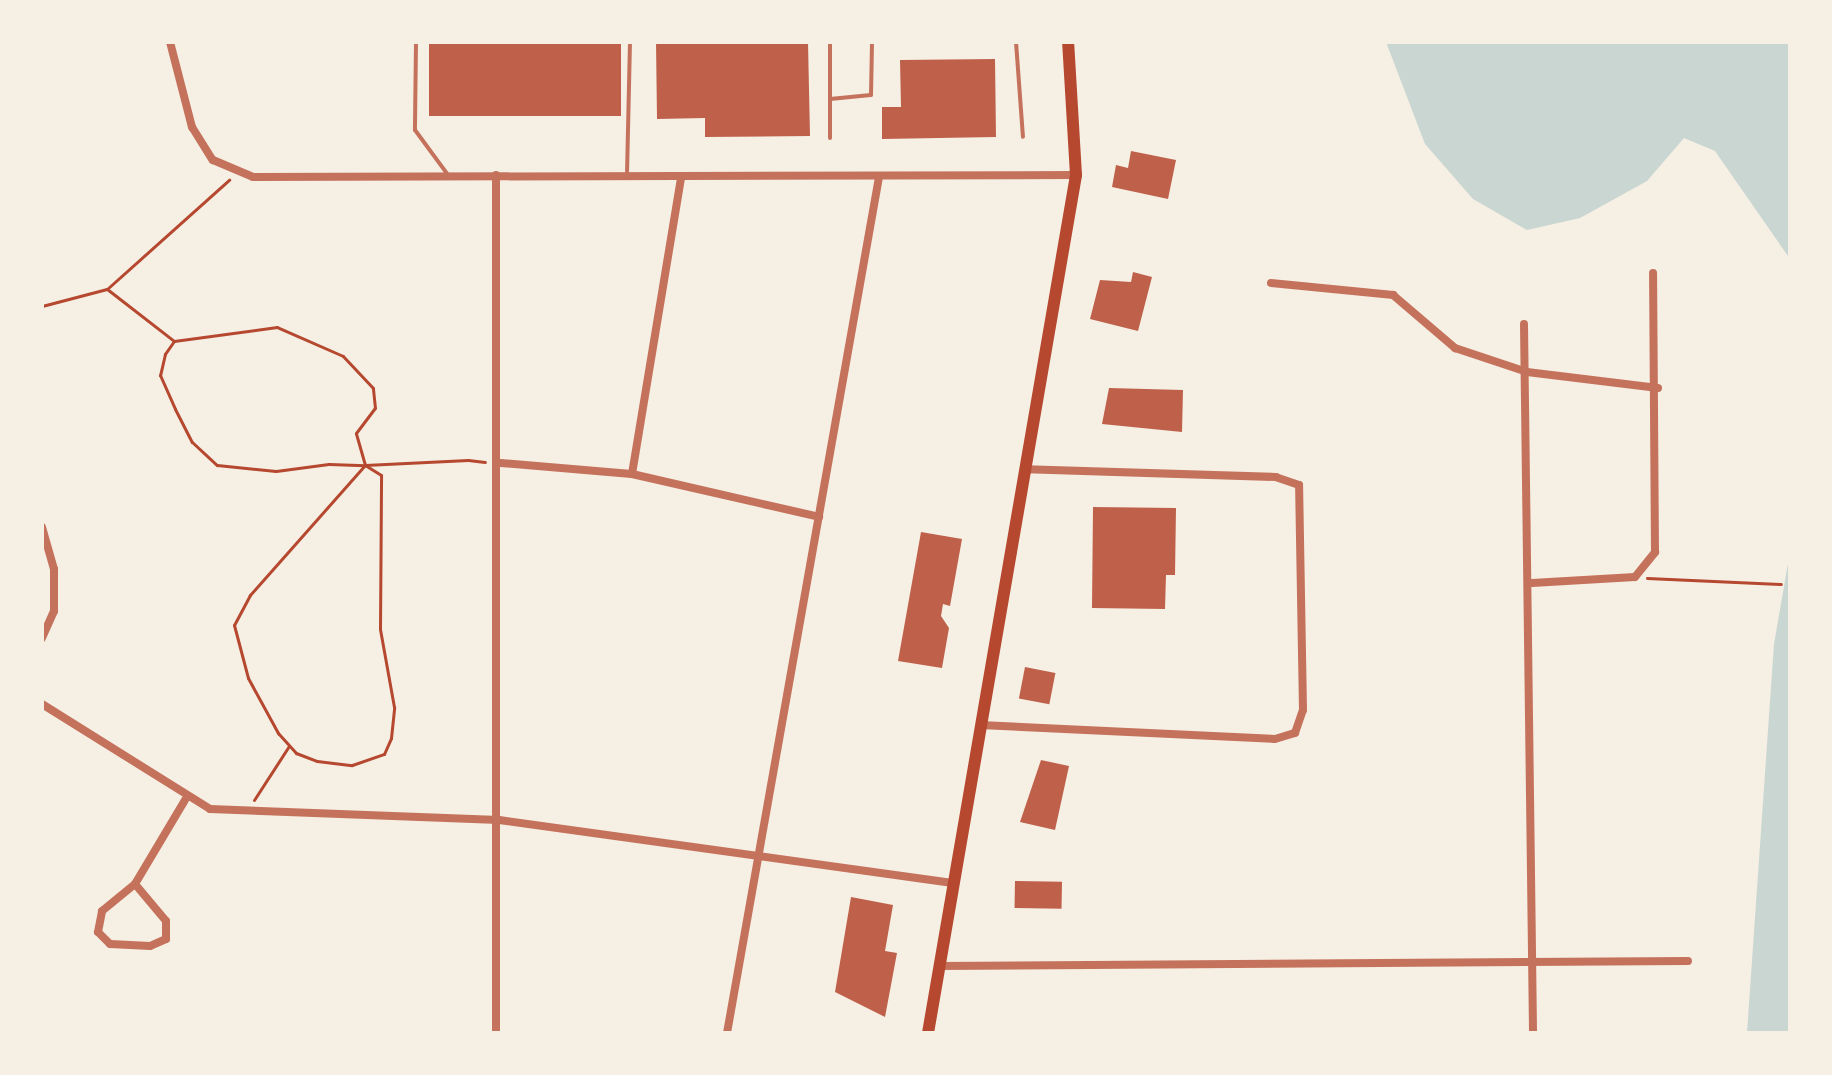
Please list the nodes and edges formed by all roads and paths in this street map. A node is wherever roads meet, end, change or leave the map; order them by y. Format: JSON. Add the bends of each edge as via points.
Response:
{"nodes":[{"id":1,"x":170,"y":42,"type":"edge"},
{"id":2,"x":416,"y":42,"type":"edge"},
{"id":3,"x":630,"y":42,"type":"edge"},
{"id":4,"x":830,"y":42,"type":"edge"},
{"id":5,"x":872,"y":42,"type":"edge"},
{"id":6,"x":1016,"y":42,"type":"edge"},
{"id":7,"x":1068,"y":42,"type":"edge"},
{"id":8,"x":830,"y":99,"type":"junction"},
{"id":9,"x":1023,"y":137,"type":"dead end"},
{"id":10,"x":830,"y":138,"type":"dead end"},
{"id":11,"x":237,"y":170,"type":"junction"},
{"id":12,"x":448,"y":175,"type":"junction"},
{"id":13,"x":496,"y":175,"type":"junction"},
{"id":14,"x":1076,"y":175,"type":"junction"},
{"id":15,"x":627,"y":176,"type":"junction"},
{"id":16,"x":681,"y":177,"type":"junction"},
{"id":17,"x":879,"y":177,"type":"junction"},
{"id":18,"x":1653,"y":273,"type":"dead end"},
{"id":19,"x":1271,"y":283,"type":"dead end"},
{"id":20,"x":107,"y":289,"type":"junction"},
{"id":21,"x":42,"y":306,"type":"edge"},
{"id":22,"x":1524,"y":324,"type":"dead end"},
{"id":23,"x":174,"y":341,"type":"junction"},
{"id":24,"x":1527,"y":372,"type":"junction"},
{"id":25,"x":1658,"y":388,"type":"junction"},
{"id":26,"x":501,"y":463,"type":"junction"},
{"id":27,"x":365,"y":465,"type":"junction"},
{"id":28,"x":1027,"y":469,"type":"junction"},
{"id":29,"x":632,"y":474,"type":"junction"},
{"id":30,"x":819,"y":517,"type":"junction"},
{"id":31,"x":42,"y":527,"type":"edge"},
{"id":32,"x":1635,"y":577,"type":"junction"},
{"id":33,"x":1532,"y":583,"type":"junction"},
{"id":34,"x":1781,"y":584,"type":"dead end"},
{"id":35,"x":42,"y":638,"type":"edge"},
{"id":36,"x":42,"y":704,"type":"edge"},
{"id":37,"x":980,"y":725,"type":"junction"},
{"id":38,"x":289,"y":746,"type":"junction"},
{"id":39,"x":185,"y":800,"type":"junction"},
{"id":40,"x":246,"y":812,"type":"junction"},
{"id":41,"x":499,"y":820,"type":"junction"},
{"id":42,"x":758,"y":857,"type":"junction"},
{"id":43,"x":953,"y":883,"type":"junction"},
{"id":44,"x":135,"y":884,"type":"junction"},
{"id":45,"x":1688,"y":961,"type":"dead end"},
{"id":46,"x":1532,"y":964,"type":"junction"},
{"id":47,"x":939,"y":966,"type":"junction"},
{"id":48,"x":496,"y":1033,"type":"edge"},
{"id":49,"x":727,"y":1033,"type":"edge"},
{"id":50,"x":928,"y":1033,"type":"edge"},
{"id":51,"x":1533,"y":1033,"type":"edge"}],
"edges":[{"from":1,"to":11,"type":"street","via":[[192,127],[213,160]]},
{"from":2,"to":12,"type":"lane","via":[[415,130]]},
{"from":3,"to":15,"type":"lane"},
{"from":4,"to":8,"type":"lane"},
{"from":5,"to":8,"type":"lane","via":[[871,95]]},
{"from":6,"to":9,"type":"lane"},
{"from":7,"to":14,"type":"main road"},
{"from":8,"to":10,"type":"lane"},
{"from":11,"to":12,"type":"street","via":[[253,177]]},
{"from":11,"to":20,"type":"path"},
{"from":12,"to":13,"type":"street"},
{"from":13,"to":15,"type":"street"},
{"from":13,"to":26,"type":"street"},
{"from":14,"to":17,"type":"street"},
{"from":14,"to":28,"type":"main road"},
{"from":15,"to":16,"type":"street"},
{"from":16,"to":17,"type":"street"},
{"from":16,"to":29,"type":"street"},
{"from":17,"to":30,"type":"street"},
{"from":18,"to":25,"type":"street"},
{"from":19,"to":24,"type":"street","via":[[1393,295],[1455,348]]},
{"from":20,"to":21,"type":"path"},
{"from":20,"to":23,"type":"path"},
{"from":22,"to":24,"type":"street"},
{"from":23,"to":27,"type":"path","via":[[160,375],[192,442],[217,465]]},
{"from":23,"to":27,"type":"path","via":[[277,327],[343,356],[373,388],[375,408],[356,433]]},
{"from":24,"to":25,"type":"street"},
{"from":24,"to":33,"type":"street"},
{"from":25,"to":32,"type":"street","via":[[1655,552]]},
{"from":26,"to":27,"type":"path"},
{"from":26,"to":29,"type":"street"},
{"from":26,"to":41,"type":"street"},
{"from":27,"to":38,"type":"path","via":[[250,595],[234,625],[248,678]]},
{"from":27,"to":38,"type":"path","via":[[381,475],[380,629],[394,707],[391,738],[384,754],[352,765],[317,761]]},
{"from":28,"to":37,"type":"main road"},
{"from":28,"to":37,"type":"street","via":[[1276,477],[1299,485],[1303,710],[1295,733],[1275,739]]},
{"from":29,"to":30,"type":"street"},
{"from":30,"to":42,"type":"street"},
{"from":31,"to":35,"type":"street","via":[[54,583],[54,611]]},
{"from":32,"to":33,"type":"street"},
{"from":32,"to":34,"type":"path"},
{"from":33,"to":46,"type":"street"},
{"from":36,"to":39,"type":"street"},
{"from":37,"to":43,"type":"main road"},
{"from":38,"to":40,"type":"path"},
{"from":39,"to":40,"type":"street"},
{"from":39,"to":44,"type":"street"},
{"from":40,"to":41,"type":"street"},
{"from":41,"to":42,"type":"street"},
{"from":41,"to":48,"type":"street"},
{"from":42,"to":43,"type":"street"},
{"from":42,"to":49,"type":"street"},
{"from":43,"to":47,"type":"main road"},
{"from":44,"to":44,"type":"street","via":[[102,911],[98,932],[110,944],[150,946],[166,939],[166,921]]},
{"from":45,"to":46,"type":"street"},
{"from":46,"to":47,"type":"street"},
{"from":46,"to":51,"type":"street"},
{"from":47,"to":50,"type":"main road"}]}
